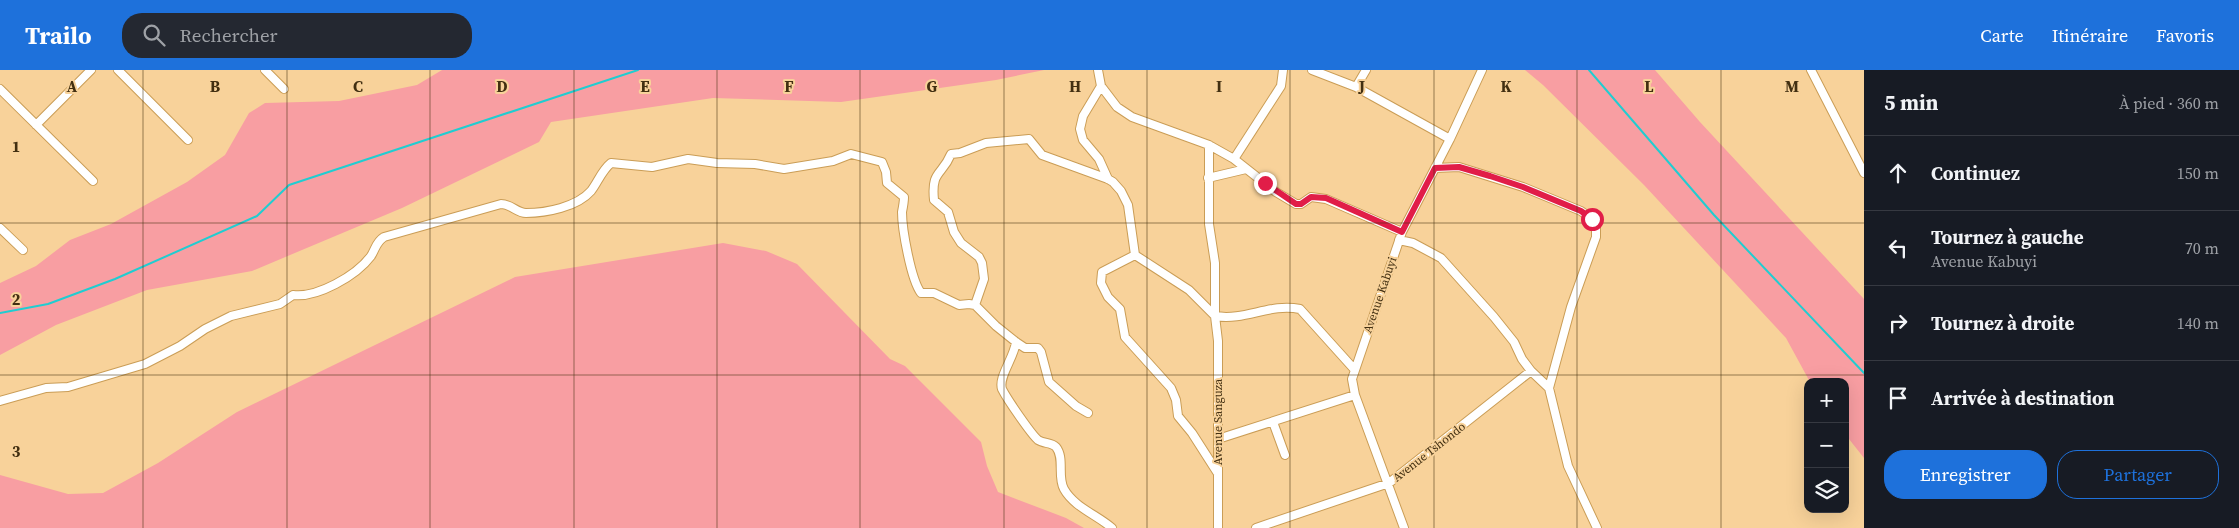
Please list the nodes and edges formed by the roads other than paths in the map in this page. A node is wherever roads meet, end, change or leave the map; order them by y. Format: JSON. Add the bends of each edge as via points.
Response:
{"nodes":[{"id":1,"x":92,"y":70,"type":"edge"},
{"id":2,"x":118,"y":70,"type":"edge"},
{"id":3,"x":265,"y":70,"type":"edge"},
{"id":4,"x":1098,"y":70,"type":"edge"},
{"id":5,"x":1283,"y":70,"type":"edge"},
{"id":6,"x":1312,"y":70,"type":"edge"},
{"id":7,"x":1366,"y":70,"type":"edge"},
{"id":8,"x":1482,"y":70,"type":"edge"},
{"id":9,"x":1811,"y":70,"type":"edge"},
{"id":10,"x":1101,"y":86,"type":"junction"},
{"id":11,"x":1356,"y":87,"type":"junction"},
{"id":12,"x":0,"y":89,"type":"edge"},
{"id":13,"x":284,"y":90,"type":"dead end"},
{"id":14,"x":36,"y":124,"type":"junction"},
{"id":15,"x":1450,"y":139,"type":"junction"},
{"id":16,"x":188,"y":140,"type":"dead end"},
{"id":17,"x":1209,"y":145,"type":"junction"},
{"id":18,"x":1234,"y":159,"type":"junction"},
{"id":19,"x":1435,"y":168,"type":"junction"},
{"id":20,"x":1246,"y":169,"type":"junction"},
{"id":21,"x":1864,"y":173,"type":"edge"},
{"id":22,"x":1208,"y":178,"type":"junction"},
{"id":23,"x":1108,"y":179,"type":"junction"},
{"id":24,"x":93,"y":181,"type":"dead end"},
{"id":25,"x":0,"y":228,"type":"edge"},
{"id":26,"x":1402,"y":232,"type":"junction"},
{"id":27,"x":1399,"y":240,"type":"junction"},
{"id":28,"x":23,"y":250,"type":"dead end"},
{"id":29,"x":1135,"y":255,"type":"junction"},
{"id":30,"x":975,"y":305,"type":"junction"},
{"id":31,"x":1215,"y":316,"type":"junction"},
{"id":32,"x":1016,"y":342,"type":"junction"},
{"id":33,"x":1354,"y":369,"type":"junction"},
{"id":34,"x":1531,"y":371,"type":"junction"},
{"id":35,"x":1549,"y":388,"type":"junction"},
{"id":36,"x":1355,"y":395,"type":"junction"},
{"id":37,"x":0,"y":401,"type":"edge"},
{"id":38,"x":1088,"y":413,"type":"dead end"},
{"id":39,"x":1273,"y":422,"type":"junction"},
{"id":40,"x":1218,"y":439,"type":"junction"},
{"id":41,"x":1285,"y":455,"type":"dead end"},
{"id":42,"x":1218,"y":474,"type":"junction"},
{"id":43,"x":1389,"y":483,"type":"junction"},
{"id":44,"x":1112,"y":528,"type":"edge"},
{"id":45,"x":1218,"y":528,"type":"edge"},
{"id":46,"x":1256,"y":528,"type":"edge"},
{"id":47,"x":1404,"y":528,"type":"edge"},
{"id":48,"x":1596,"y":528,"type":"edge"}],
"edges":[{"from":1,"to":14,"type":"street"},
{"from":2,"to":16,"type":"street"},
{"from":3,"to":13,"type":"street"},
{"from":4,"to":10,"type":"street"},
{"from":5,"to":18,"type":"street","via":[[1281,86]]},
{"from":6,"to":11,"type":"street"},
{"from":7,"to":11,"type":"street"},
{"from":8,"to":15,"type":"street","name":"Avenue Kabuyi"},
{"from":9,"to":21,"type":"street"},
{"from":10,"to":17,"type":"street","via":[[1117,107],[1132,116]]},
{"from":10,"to":23,"type":"street","via":[[1083,116],[1080,128],[1083,140],[1099,159]]},
{"from":11,"to":15,"type":"street"},
{"from":12,"to":14,"type":"street"},
{"from":14,"to":24,"type":"street"},
{"from":15,"to":19,"type":"street","name":"Avenue Kabuyi"},
{"from":17,"to":18,"type":"street"},
{"from":17,"to":22,"type":"street","name":"Avenue Sanguza"},
{"from":18,"to":20,"type":"street"},
{"from":19,"to":26,"type":"street","name":"Avenue Kabuyi"},
{"from":19,"to":35,"type":"street","via":[[1459,167],[1498,179],[1581,211],[1592,219],[1596,237],[1571,307]]},
{"from":20,"to":22,"type":"street"},
{"from":20,"to":26,"type":"street","via":[[1296,204],[1311,197],[1326,198]]},
{"from":22,"to":31,"type":"street","name":"Avenue Sanguza","via":[[1209,224],[1215,263]]},
{"from":23,"to":29,"type":"street","via":[[1121,191],[1128,205]]},
{"from":23,"to":30,"type":"street","via":[[1042,155],[1029,139],[1024,138],[986,143],[951,154],[936,176],[934,200],[948,212],[960,244],[982,263],[984,279]]},
{"from":25,"to":28,"type":"street"},
{"from":26,"to":27,"type":"street","name":"Avenue Kabuyi"},
{"from":27,"to":33,"type":"street","name":"Avenue Kabuyi"},
{"from":27,"to":34,"type":"street","via":[[1428,249],[1442,258],[1514,342]]},
{"from":29,"to":31,"type":"street","via":[[1190,290]]},
{"from":29,"to":42,"type":"street","via":[[1102,272],[1102,283],[1108,297],[1120,309],[1125,337],[1171,388],[1178,416]]},
{"from":30,"to":32,"type":"street"},
{"from":30,"to":37,"type":"street","via":[[952,304],[940,295],[921,293],[905,238],[904,196],[890,186],[884,166],[879,161],[851,154],[832,161],[784,168],[688,159],[652,167],[615,162],[607,166],[590,192],[577,202],[524,213],[506,204],[495,205],[384,237],[357,270],[313,295],[293,295],[284,303],[231,316],[145,364],[68,387],[46,388]]},
{"from":31,"to":33,"type":"street","via":[[1235,317],[1279,306],[1300,309]]},
{"from":31,"to":40,"type":"street","name":"Avenue Sanguza"},
{"from":32,"to":38,"type":"street","via":[[1025,348],[1040,350],[1049,382]]},
{"from":32,"to":44,"type":"street","via":[[1013,357],[1002,379],[1002,390],[1039,440],[1057,448],[1062,484],[1068,494]]},
{"from":33,"to":36,"type":"street","name":"Avenue Kabuyi"},
{"from":34,"to":35,"type":"street"},
{"from":34,"to":43,"type":"street","name":"Avenue Tshondo"},
{"from":35,"to":48,"type":"street","via":[[1568,466]]},
{"from":36,"to":39,"type":"street"},
{"from":36,"to":43,"type":"street","name":"Avenue Kabuyi"},
{"from":39,"to":40,"type":"street"},
{"from":39,"to":41,"type":"street"},
{"from":40,"to":42,"type":"street","name":"Avenue Sanguza"},
{"from":42,"to":45,"type":"street","name":"Avenue Sanguza"},
{"from":43,"to":46,"type":"street","name":"Avenue Tshondo"},
{"from":43,"to":47,"type":"street","name":"Avenue Kabuyi"}]}
